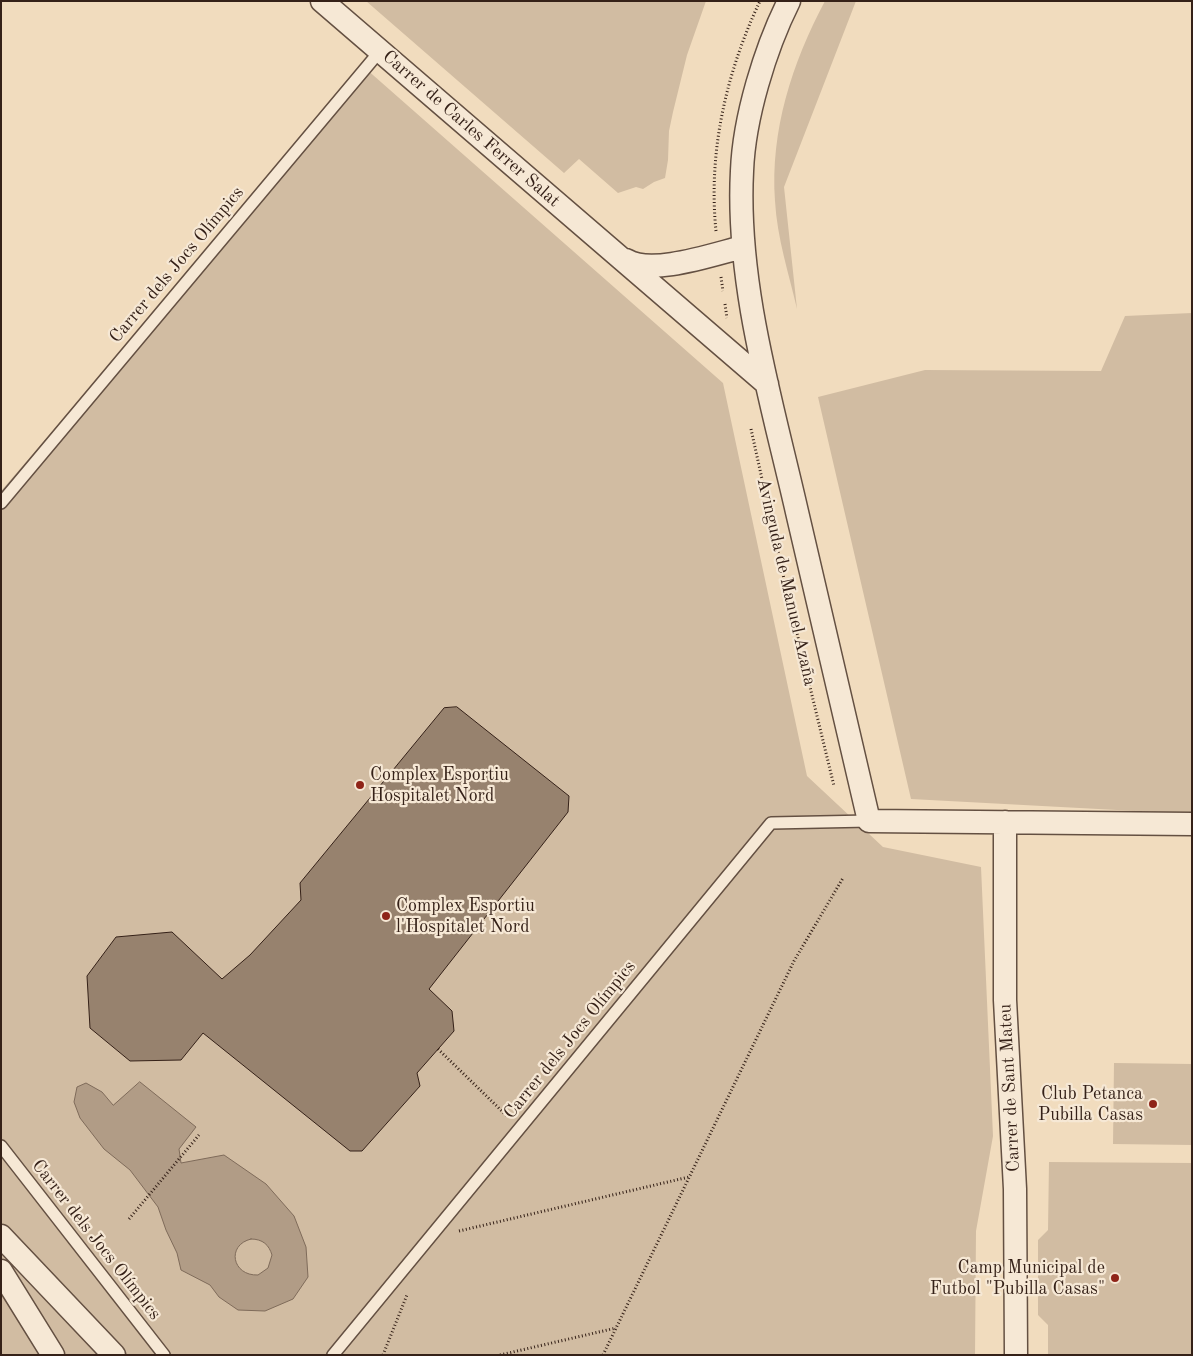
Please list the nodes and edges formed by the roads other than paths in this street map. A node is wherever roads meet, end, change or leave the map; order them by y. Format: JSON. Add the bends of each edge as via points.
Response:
{"nodes":[{"id":1,"x":322,"y":1,"type":"edge"},
{"id":2,"x":789,"y":1,"type":"edge"},
{"id":3,"x":380,"y":51,"type":"junction"},
{"id":4,"x":743,"y":247,"type":"junction"},
{"id":5,"x":619,"y":256,"type":"junction"},
{"id":6,"x":767,"y":384,"type":"junction"},
{"id":7,"x":1,"y":503,"type":"edge"},
{"id":8,"x":861,"y":821,"type":"junction"},
{"id":9,"x":1005,"y":822,"type":"junction"},
{"id":10,"x":1192,"y":824,"type":"edge"},
{"id":11,"x":1,"y":1146,"type":"edge"},
{"id":12,"x":1,"y":1236,"type":"edge"},
{"id":13,"x":1,"y":1271,"type":"edge"},
{"id":14,"x":53,"y":1355,"type":"edge"},
{"id":15,"x":114,"y":1355,"type":"edge"},
{"id":16,"x":164,"y":1355,"type":"edge"},
{"id":17,"x":333,"y":1355,"type":"edge"},
{"id":18,"x":1016,"y":1355,"type":"edge"}],
"edges":[{"from":1,"to":3,"type":"street","name":"Carrer de Carles Ferrer Salat"},
{"from":2,"to":4,"type":"street","name":"Avinguda de Manuel Azaña","via":[[764,62],[750,116],[742,170]]},
{"from":3,"to":5,"type":"street","name":"Carrer de Carles Ferrer Salat"},
{"from":3,"to":7,"type":"lane","name":"Carrer dels Jocs Olímpics"},
{"from":4,"to":5,"type":"street","name":"Carrer de Carles Ferrer Salat","via":[[652,266],[631,263]]},
{"from":4,"to":6,"type":"street","name":"Avinguda de Manuel Azaña"},
{"from":5,"to":6,"type":"street","name":"Carrer de Carles Ferrer Salat"},
{"from":6,"to":8,"type":"street","name":"Avinguda de Manuel Azaña"},
{"from":8,"to":9,"type":"street"},
{"from":8,"to":17,"type":"lane","name":"Carrer dels Jocs Olímpics","via":[[771,823]]},
{"from":9,"to":10,"type":"street"},
{"from":9,"to":18,"type":"street","name":"Carrer de Sant Mateu","via":[[1005,990],[1015,1189]]},
{"from":11,"to":16,"type":"lane","name":"Carrer dels Jocs Olímpics"},
{"from":12,"to":15,"type":"street"},
{"from":13,"to":14,"type":"street"}]}
